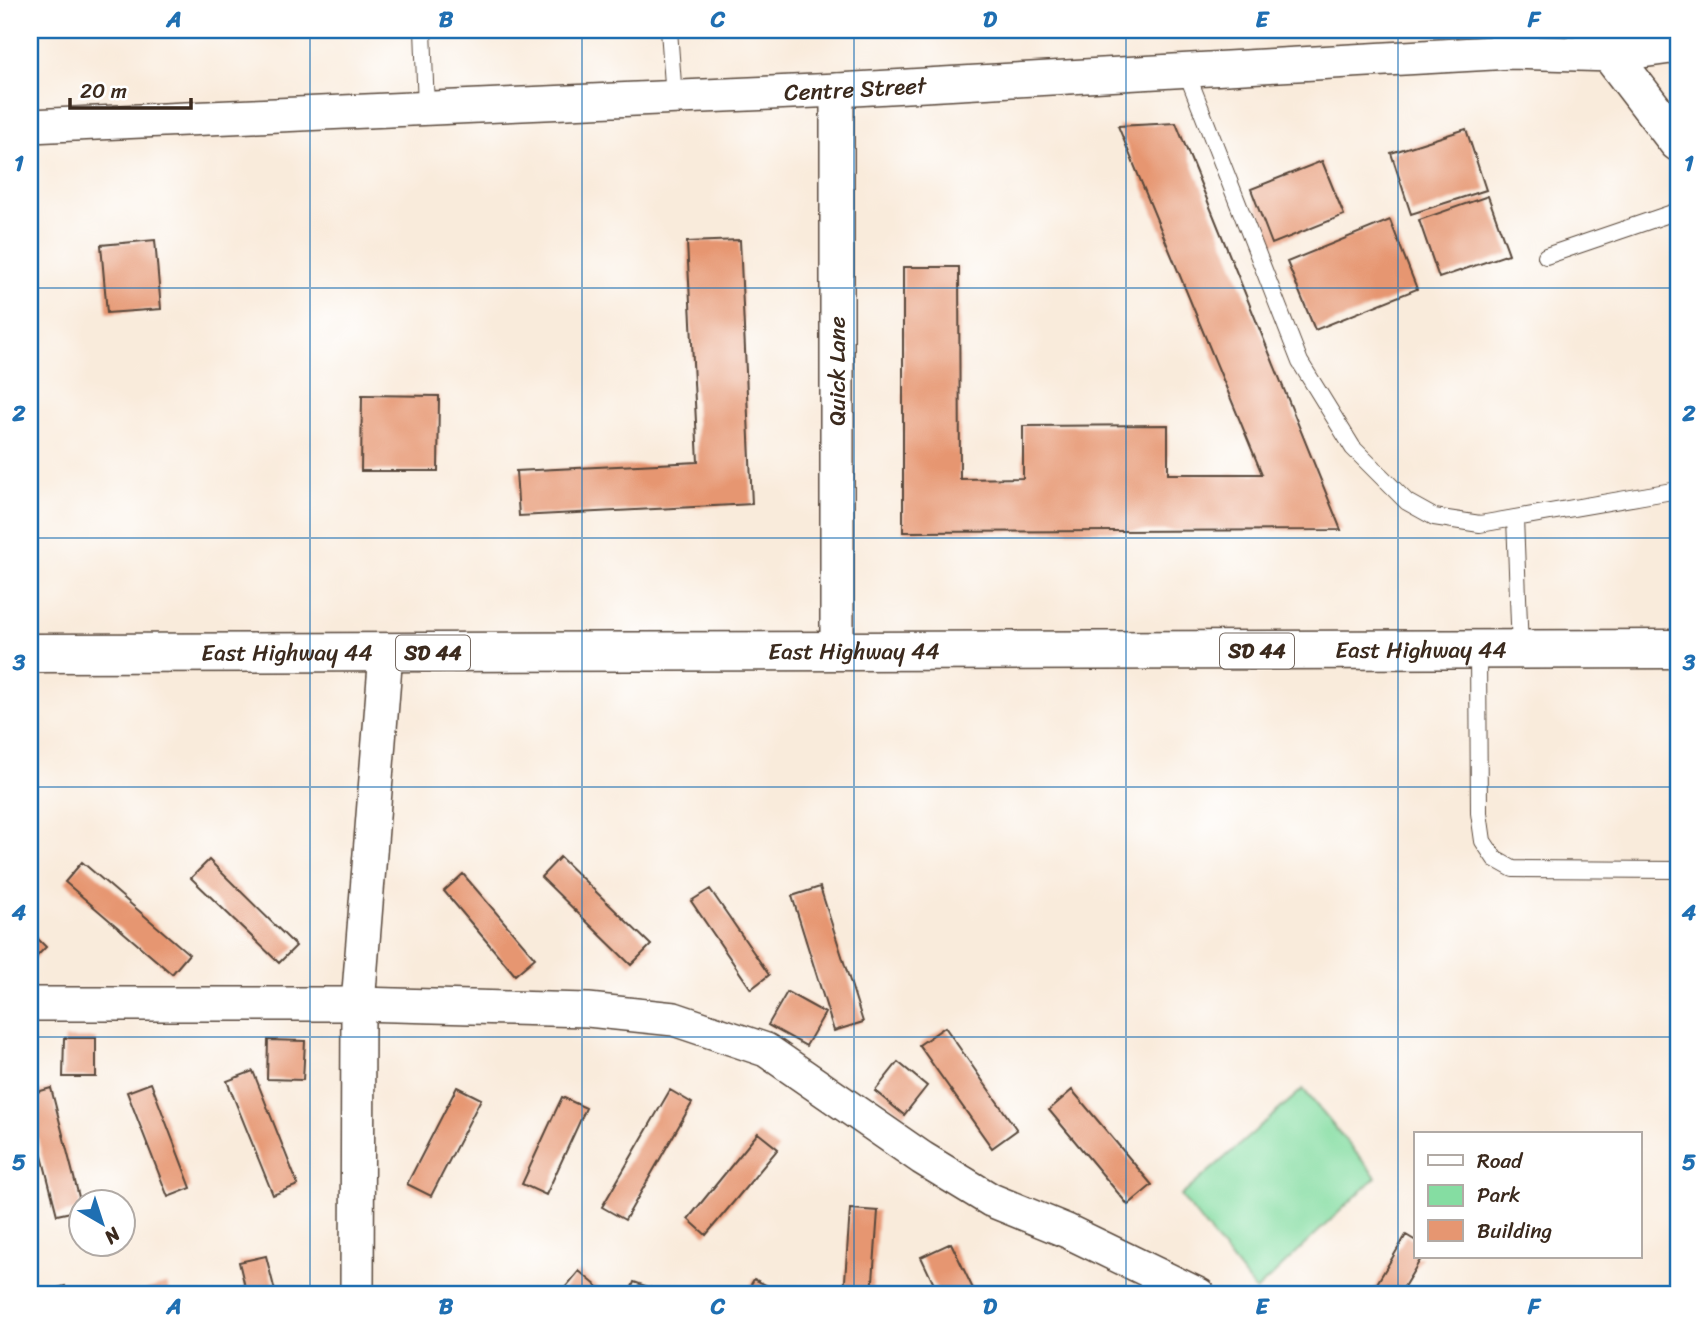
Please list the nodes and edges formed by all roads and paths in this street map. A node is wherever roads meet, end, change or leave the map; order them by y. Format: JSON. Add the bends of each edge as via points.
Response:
{"nodes":[{"id":1,"x":423,"y":30,"type":"edge"},
{"id":2,"x":669,"y":30,"type":"edge"},
{"id":3,"x":1602,"y":42,"type":"edge"},
{"id":4,"x":1678,"y":46,"type":"edge"},
{"id":5,"x":1186,"y":71,"type":"junction"},
{"id":6,"x":837,"y":90,"type":"junction"},
{"id":7,"x":674,"y":98,"type":"junction"},
{"id":8,"x":426,"y":108,"type":"junction"},
{"id":9,"x":30,"y":126,"type":"edge"},
{"id":10,"x":1678,"y":142,"type":"edge"},
{"id":11,"x":1678,"y":211,"type":"edge"},
{"id":12,"x":1546,"y":256,"type":"dead end"},
{"id":13,"x":1678,"y":489,"type":"edge"},
{"id":14,"x":1515,"y":518,"type":"junction"},
{"id":15,"x":1678,"y":649,"type":"edge"},
{"id":16,"x":1479,"y":650,"type":"junction"},
{"id":17,"x":1520,"y":650,"type":"junction"},
{"id":18,"x":30,"y":653,"type":"edge"},
{"id":19,"x":386,"y":653,"type":"junction"},
{"id":20,"x":837,"y":653,"type":"junction"},
{"id":21,"x":1678,"y":870,"type":"edge"},
{"id":22,"x":30,"y":1004,"type":"edge"},
{"id":23,"x":358,"y":1004,"type":"junction"},
{"id":24,"x":357,"y":1295,"type":"edge"},
{"id":25,"x":1199,"y":1295,"type":"edge"}],
"edges":[{"from":1,"to":8,"type":"lane"},
{"from":2,"to":7,"type":"lane"},
{"from":3,"to":4,"type":"street","name":"Centre Street"},
{"from":3,"to":5,"type":"street","name":"Centre Street","via":[[1511,52]]},
{"from":3,"to":10,"type":"main road"},
{"from":5,"to":6,"type":"street","name":"Centre Street"},
{"from":5,"to":14,"type":"lane","via":[[1300,362],[1353,448],[1407,502],[1434,517],[1480,524]]},
{"from":6,"to":7,"type":"street","name":"Centre Street"},
{"from":6,"to":20,"type":"street","name":"Quick Lane"},
{"from":7,"to":8,"type":"street","name":"Centre Street"},
{"from":8,"to":9,"type":"street","name":"Centre Street"},
{"from":11,"to":12,"type":"lane"},
{"from":13,"to":14,"type":"lane"},
{"from":14,"to":17,"type":"lane"},
{"from":15,"to":17,"type":"main road","name":"East Highway 44","number":"SD 44"},
{"from":16,"to":17,"type":"main road","name":"East Highway 44","number":"SD 44"},
{"from":16,"to":20,"type":"main road","name":"East Highway 44","number":"SD 44"},
{"from":16,"to":21,"type":"lane","via":[[1479,813],[1483,841],[1495,859],[1513,869]]},
{"from":18,"to":19,"type":"main road","name":"East Highway 44","number":"SD 44"},
{"from":19,"to":20,"type":"main road","name":"East Highway 44","number":"SD 44"},
{"from":19,"to":23,"type":"street"},
{"from":22,"to":23,"type":"street"},
{"from":23,"to":24,"type":"street"},
{"from":23,"to":25,"type":"street","via":[[588,1010],[674,1019],[766,1050],[991,1200]]}]}
